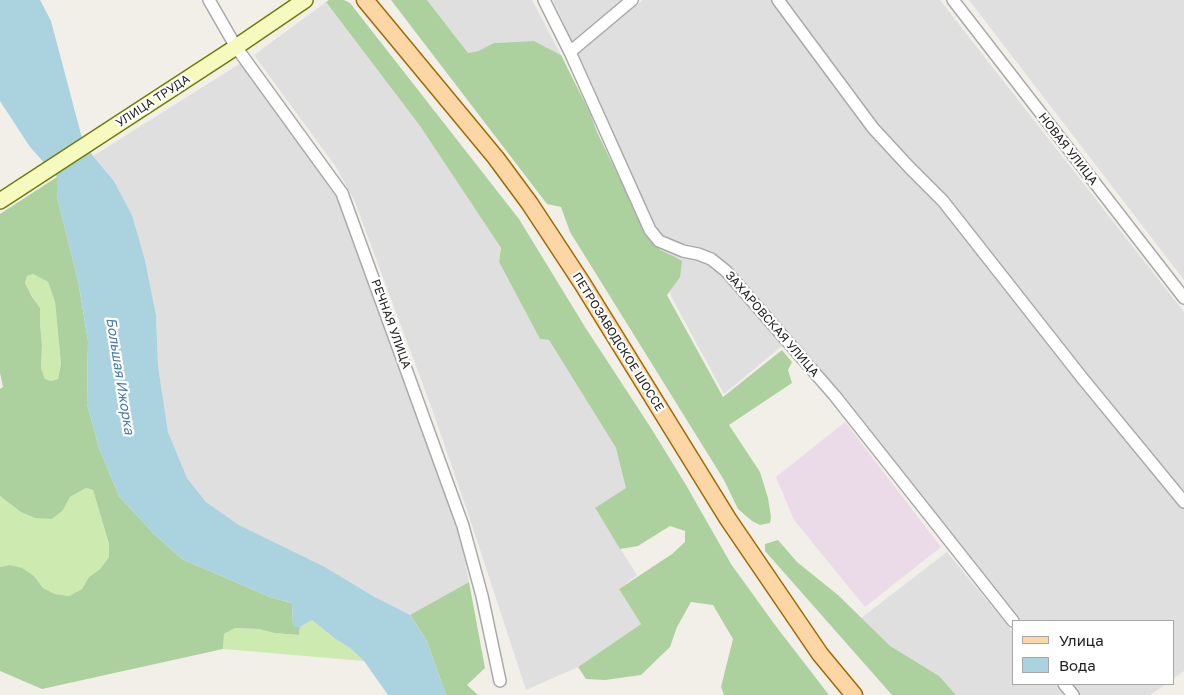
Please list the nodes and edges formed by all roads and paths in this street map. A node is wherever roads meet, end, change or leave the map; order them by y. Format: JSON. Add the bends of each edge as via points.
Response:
{"nodes":[{"id":1,"x":209,"y":0,"type":"edge"},
{"id":2,"x":305,"y":0,"type":"edge"},
{"id":3,"x":365,"y":0,"type":"edge"},
{"id":4,"x":544,"y":0,"type":"edge"},
{"id":5,"x":632,"y":0,"type":"edge"},
{"id":6,"x":778,"y":0,"type":"edge"},
{"id":7,"x":953,"y":0,"type":"edge"},
{"id":8,"x":236,"y":47,"type":"junction"},
{"id":9,"x":570,"y":52,"type":"junction"},
{"id":10,"x":0,"y":200,"type":"edge"},
{"id":11,"x":1184,"y":298,"type":"edge"},
{"id":12,"x":1184,"y":502,"type":"edge"},
{"id":13,"x":1012,"y":620,"type":"edge"},
{"id":14,"x":500,"y":681,"type":"dead end"},
{"id":15,"x":1065,"y":685,"type":"edge"},
{"id":16,"x":854,"y":695,"type":"edge"},
{"id":17,"x":1073,"y":695,"type":"edge"}],
"edges":[{"from":1,"to":8,"type":"street","name":"РЕЧНАЯ УЛИЦА"},
{"from":2,"to":8,"type":"main road","name":"УЛИЦА ТРУДА"},
{"from":3,"to":16,"type":"main road","name":"ПЕТРОЗАВОДСКОЕ ШОССЕ","via":[[530,204],[728,519],[820,654]]},
{"from":4,"to":9,"type":"street","name":"ЗАХАРОВСКАЯ УЛИЦА"},
{"from":5,"to":9,"type":"street"},
{"from":6,"to":12,"type":"street","via":[[873,128],[944,201]]},
{"from":7,"to":11,"type":"street","name":"НОВАЯ УЛИЦА"},
{"from":8,"to":10,"type":"main road","name":"УЛИЦА ТРУДА"},
{"from":8,"to":14,"type":"street","name":"РЕЧНАЯ УЛИЦА","via":[[342,193],[463,526]]},
{"from":9,"to":13,"type":"street","name":"ЗАХАРОВСКАЯ УЛИЦА","via":[[650,230],[659,241],[710,259],[726,271],[835,396]]},
{"from":15,"to":17,"type":"street"}]}
